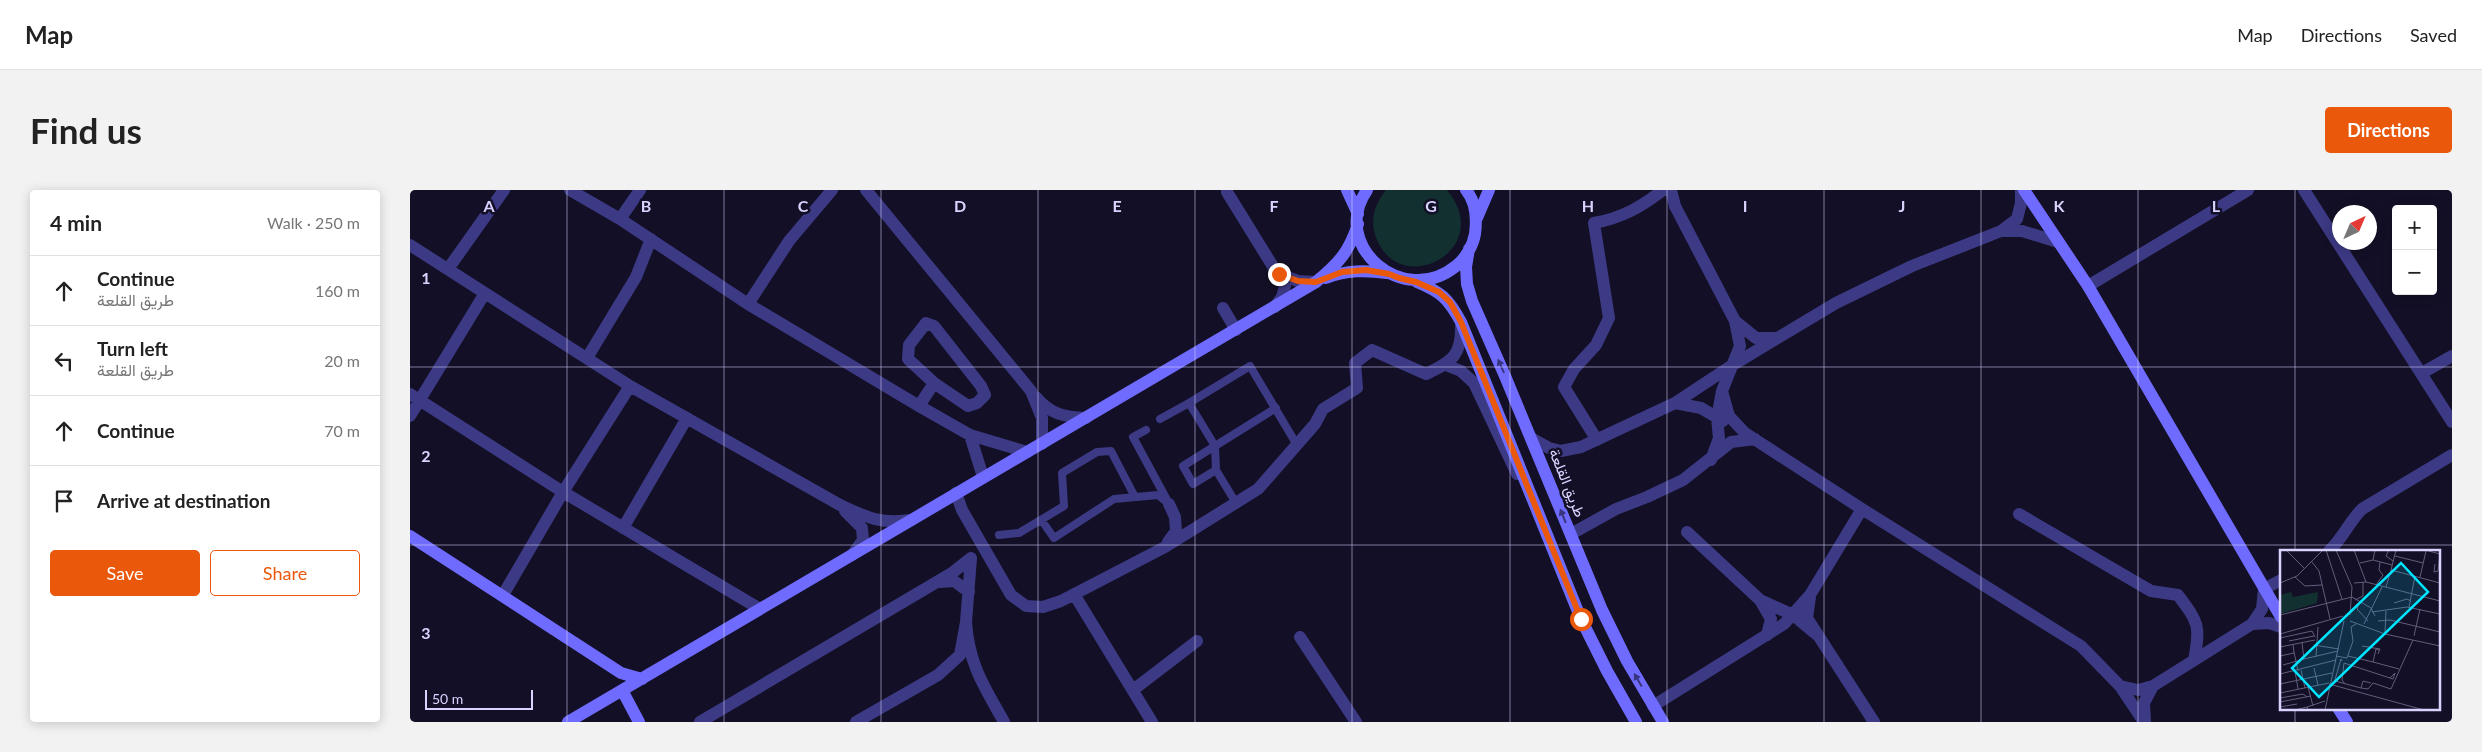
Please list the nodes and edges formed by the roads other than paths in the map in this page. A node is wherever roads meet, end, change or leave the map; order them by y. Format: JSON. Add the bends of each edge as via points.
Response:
{"nodes":[{"id":1,"x":504,"y":190,"type":"edge"},
{"id":2,"x":570,"y":190,"type":"edge"},
{"id":3,"x":640,"y":190,"type":"edge"},
{"id":4,"x":832,"y":190,"type":"edge"},
{"id":5,"x":866,"y":190,"type":"edge"},
{"id":6,"x":1347,"y":190,"type":"edge"},
{"id":7,"x":1367,"y":190,"type":"edge"},
{"id":8,"x":1466,"y":190,"type":"edge"},
{"id":9,"x":1489,"y":190,"type":"edge"},
{"id":10,"x":1663,"y":190,"type":"edge"},
{"id":11,"x":1671,"y":190,"type":"edge"},
{"id":12,"x":2023,"y":190,"type":"edge"},
{"id":13,"x":2248,"y":190,"type":"edge"},
{"id":14,"x":2304,"y":190,"type":"edge"},
{"id":15,"x":1227,"y":192,"type":"dead end"},
{"id":16,"x":1477,"y":218,"type":"junction"},
{"id":17,"x":620,"y":219,"type":"junction"},
{"id":18,"x":1358,"y":219,"type":"junction"},
{"id":19,"x":2001,"y":231,"type":"junction"},
{"id":20,"x":651,"y":239,"type":"junction"},
{"id":21,"x":2058,"y":242,"type":"junction"},
{"id":22,"x":411,"y":248,"type":"edge"},
{"id":23,"x":1470,"y":249,"type":"junction"},
{"id":24,"x":448,"y":269,"type":"junction"},
{"id":25,"x":1279,"y":274,"type":"junction"},
{"id":26,"x":1389,"y":274,"type":"junction"},
{"id":27,"x":1316,"y":282,"type":"junction"},
{"id":28,"x":1416,"y":282,"type":"junction"},
{"id":29,"x":2088,"y":286,"type":"junction"},
{"id":30,"x":485,"y":293,"type":"junction"},
{"id":31,"x":748,"y":304,"type":"junction"},
{"id":32,"x":1274,"y":307,"type":"junction"},
{"id":33,"x":1223,"y":308,"type":"dead end"},
{"id":34,"x":1735,"y":321,"type":"junction"},
{"id":35,"x":1461,"y":322,"type":"junction"},
{"id":36,"x":1236,"y":330,"type":"junction"},
{"id":37,"x":1776,"y":338,"type":"junction"},
{"id":38,"x":2452,"y":356,"type":"edge"},
{"id":39,"x":587,"y":358,"type":"junction"},
{"id":40,"x":1446,"y":365,"type":"junction"},
{"id":41,"x":1731,"y":366,"type":"junction"},
{"id":42,"x":2422,"y":373,"type":"junction"},
{"id":43,"x":934,"y":383,"type":"junction"},
{"id":44,"x":630,"y":386,"type":"junction"},
{"id":45,"x":1722,"y":391,"type":"junction"},
{"id":46,"x":1031,"y":392,"type":"junction"},
{"id":47,"x":415,"y":397,"type":"edge"},
{"id":48,"x":1189,"y":403,"type":"junction"},
{"id":49,"x":1675,"y":403,"type":"junction"},
{"id":50,"x":918,"y":406,"type":"junction"},
{"id":51,"x":1276,"y":408,"type":"junction"},
{"id":52,"x":410,"y":416,"type":"edge"},
{"id":53,"x":687,"y":418,"type":"junction"},
{"id":54,"x":1086,"y":418,"type":"junction"},
{"id":55,"x":1717,"y":418,"type":"junction"},
{"id":56,"x":1160,"y":419,"type":"dead end"},
{"id":57,"x":2452,"y":422,"type":"edge"},
{"id":58,"x":1146,"y":430,"type":"dead end"},
{"id":59,"x":970,"y":435,"type":"junction"},
{"id":60,"x":1750,"y":436,"type":"junction"},
{"id":61,"x":1531,"y":438,"type":"junction"},
{"id":62,"x":1597,"y":440,"type":"junction"},
{"id":63,"x":1042,"y":444,"type":"junction"},
{"id":64,"x":1297,"y":445,"type":"junction"},
{"id":65,"x":1215,"y":446,"type":"junction"},
{"id":66,"x":1027,"y":452,"type":"junction"},
{"id":67,"x":2452,"y":455,"type":"edge"},
{"id":68,"x":1711,"y":460,"type":"junction"},
{"id":69,"x":1216,"y":470,"type":"junction"},
{"id":70,"x":983,"y":477,"type":"junction"},
{"id":71,"x":563,"y":492,"type":"junction"},
{"id":72,"x":956,"y":493,"type":"junction"},
{"id":73,"x":1135,"y":497,"type":"junction"},
{"id":74,"x":1236,"y":503,"type":"junction"},
{"id":75,"x":1169,"y":504,"type":"junction"},
{"id":76,"x":840,"y":506,"type":"junction"},
{"id":77,"x":1862,"y":509,"type":"junction"},
{"id":78,"x":2019,"y":514,"type":"dead end"},
{"id":79,"x":911,"y":520,"type":"junction"},
{"id":80,"x":1042,"y":521,"type":"junction"},
{"id":81,"x":623,"y":528,"type":"junction"},
{"id":82,"x":974,"y":531,"type":"junction"},
{"id":83,"x":1687,"y":532,"type":"dead end"},
{"id":84,"x":1571,"y":534,"type":"junction"},
{"id":85,"x":999,"y":535,"type":"dead end"},
{"id":86,"x":410,"y":536,"type":"edge"},
{"id":87,"x":1165,"y":547,"type":"junction"},
{"id":88,"x":2330,"y":550,"type":"edge"},
{"id":89,"x":986,"y":552,"type":"junction"},
{"id":90,"x":1554,"y":552,"type":"junction"},
{"id":91,"x":852,"y":555,"type":"junction"},
{"id":92,"x":971,"y":558,"type":"junction"},
{"id":93,"x":2280,"y":581,"type":"edge"},
{"id":94,"x":934,"y":583,"type":"junction"},
{"id":95,"x":2264,"y":589,"type":"junction"},
{"id":96,"x":968,"y":592,"type":"junction"},
{"id":97,"x":1074,"y":594,"type":"junction"},
{"id":98,"x":503,"y":595,"type":"junction"},
{"id":99,"x":1810,"y":595,"type":"junction"},
{"id":100,"x":1760,"y":600,"type":"junction"},
{"id":101,"x":760,"y":609,"type":"junction"},
{"id":102,"x":2280,"y":614,"type":"edge"},
{"id":103,"x":1793,"y":615,"type":"junction"},
{"id":104,"x":966,"y":622,"type":"junction"},
{"id":105,"x":2252,"y":624,"type":"junction"},
{"id":106,"x":2280,"y":627,"type":"edge"},
{"id":107,"x":1767,"y":635,"type":"junction"},
{"id":108,"x":1817,"y":635,"type":"junction"},
{"id":109,"x":1300,"y":637,"type":"dead end"},
{"id":110,"x":1197,"y":641,"type":"dead end"},
{"id":111,"x":2194,"y":660,"type":"junction"},
{"id":112,"x":611,"y":666,"type":"junction"},
{"id":113,"x":642,"y":678,"type":"junction"},
{"id":114,"x":2120,"y":686,"type":"junction"},
{"id":115,"x":2153,"y":686,"type":"junction"},
{"id":116,"x":1133,"y":690,"type":"junction"},
{"id":117,"x":619,"y":692,"type":"junction"},
{"id":118,"x":1653,"y":706,"type":"junction"},
{"id":119,"x":2339,"y":710,"type":"edge"},
{"id":120,"x":704,"y":721,"type":"edge"},
{"id":121,"x":568,"y":722,"type":"edge"},
{"id":122,"x":639,"y":722,"type":"edge"},
{"id":123,"x":856,"y":722,"type":"edge"},
{"id":124,"x":1004,"y":722,"type":"edge"},
{"id":125,"x":1152,"y":722,"type":"edge"},
{"id":126,"x":1356,"y":722,"type":"edge"},
{"id":127,"x":1636,"y":722,"type":"edge"},
{"id":128,"x":1663,"y":722,"type":"edge"},
{"id":129,"x":1874,"y":722,"type":"edge"},
{"id":130,"x":2144,"y":722,"type":"edge"},
{"id":131,"x":2347,"y":722,"type":"edge"}],
"edges":[{"from":1,"to":24,"type":"street"},
{"from":2,"to":17,"type":"street"},
{"from":3,"to":17,"type":"street"},
{"from":4,"to":31,"type":"street","via":[[789,241]]},
{"from":5,"to":46,"type":"street"},
{"from":6,"to":18,"type":"street"},
{"from":7,"to":18,"type":"street"},
{"from":8,"to":16,"type":"street"},
{"from":9,"to":16,"type":"street"},
{"from":10,"to":62,"type":"street","via":[[1640,208],[1617,219],[1594,224],[1609,318],[1596,346],[1574,369],[1564,388]]},
{"from":11,"to":34,"type":"street","via":[[1675,206]]},
{"from":12,"to":19,"type":"street","via":[[2017,219]]},
{"from":12,"to":21,"type":"street"},
{"from":13,"to":29,"type":"street"},
{"from":14,"to":42,"type":"street"},
{"from":15,"to":25,"type":"street"},
{"from":16,"to":23,"type":"street","name":"طريق القلعة"},
{"from":17,"to":20,"type":"street"},
{"from":18,"to":26,"type":"street","via":[[1359,236],[1366,253]]},
{"from":18,"to":27,"type":"street","via":[[1347,252]]},
{"from":19,"to":21,"type":"street","via":[[2022,231]]},
{"from":19,"to":37,"type":"street","via":[[1912,266],[1836,303]]},
{"from":20,"to":31,"type":"street"},
{"from":20,"to":39,"type":"street","via":[[636,277]]},
{"from":21,"to":29,"type":"street"},
{"from":22,"to":24,"type":"street"},
{"from":23,"to":28,"type":"street","via":[[1462,261],[1446,274]]},
{"from":61,"to":23,"type":"street","name":"طريق القلعة","one_way":true,"via":[[1472,301],[1466,267]]},
{"from":24,"to":30,"type":"street"},
{"from":25,"to":27,"type":"street","via":[[1298,281]]},
{"from":25,"to":32,"type":"street","via":[[1285,286]]},
{"from":26,"to":27,"type":"street","via":[[1366,270],[1342,272]]},
{"from":26,"to":28,"type":"street"},
{"from":27,"to":32,"type":"street"},
{"from":28,"to":35,"type":"street","via":[[1439,292],[1450,302]]},
{"from":29,"to":95,"type":"street"},
{"from":30,"to":39,"type":"street"},
{"from":30,"to":47,"type":"street"},
{"from":31,"to":50,"type":"street"},
{"from":32,"to":36,"type":"street"},
{"from":33,"to":36,"type":"street"},
{"from":34,"to":37,"type":"street","via":[[1756,338]]},
{"from":34,"to":41,"type":"street","via":[[1740,346]]},
{"from":35,"to":40,"type":"street","via":[[1458,352]]},
{"from":35,"to":90,"type":"street"},
{"from":36,"to":54,"type":"street"},
{"from":37,"to":41,"type":"street"},
{"from":38,"to":42,"type":"street"},
{"from":39,"to":44,"type":"street"},
{"from":40,"to":64,"type":"street","via":[[1426,374],[1372,350],[1355,363],[1356,388],[1323,409],[1316,424]]},
{"from":40,"to":90,"type":"street","via":[[1461,371],[1474,383]]},
{"from":41,"to":45,"type":"street"},
{"from":41,"to":49,"type":"street"},
{"from":42,"to":57,"type":"street"},
{"from":43,"to":43,"type":"street","via":[[908,359],[909,346],[926,323],[934,326],[985,395],[968,406]]},
{"from":43,"to":50,"type":"street"},
{"from":44,"to":53,"type":"street"},
{"from":44,"to":71,"type":"street"},
{"from":45,"to":55,"type":"street"},
{"from":45,"to":60,"type":"street","via":[[1729,416]]},
{"from":46,"to":54,"type":"street","via":[[1052,412]]},
{"from":46,"to":63,"type":"street","via":[[1042,418]]},
{"from":47,"to":52,"type":"street"},
{"from":47,"to":71,"type":"street"},
{"from":48,"to":51,"type":"lane","via":[[1250,366]]},
{"from":48,"to":56,"type":"lane"},
{"from":48,"to":65,"type":"lane"},
{"from":49,"to":55,"type":"street","via":[[1701,408]]},
{"from":49,"to":62,"type":"street"},
{"from":50,"to":59,"type":"street"},
{"from":51,"to":64,"type":"lane"},
{"from":51,"to":65,"type":"lane"},
{"from":53,"to":76,"type":"street"},
{"from":53,"to":81,"type":"street"},
{"from":54,"to":63,"type":"street"},
{"from":55,"to":60,"type":"street"},
{"from":55,"to":68,"type":"street","via":[[1719,438]]},
{"from":58,"to":75,"type":"lane","via":[[1133,437]]},
{"from":59,"to":66,"type":"street"},
{"from":59,"to":70,"type":"street"},
{"from":60,"to":68,"type":"street","via":[[1731,442]]},
{"from":60,"to":77,"type":"street"},
{"from":61,"to":62,"type":"street","via":[[1561,451],[1581,448]]},
{"from":84,"to":61,"type":"street","name":"طريق القلعة","one_way":true},
{"from":63,"to":66,"type":"street"},
{"from":64,"to":74,"type":"street","via":[[1258,489]]},
{"from":65,"to":69,"type":"lane"},
{"from":65,"to":69,"type":"lane","via":[[1183,466],[1193,484]]},
{"from":66,"to":70,"type":"street"},
{"from":67,"to":88,"type":"street","via":[[2362,509],[2350,520],[2340,540]]},
{"from":68,"to":84,"type":"street","via":[[1683,480],[1616,509]]},
{"from":69,"to":74,"type":"lane"},
{"from":70,"to":72,"type":"street"},
{"from":71,"to":81,"type":"street"},
{"from":71,"to":98,"type":"street"},
{"from":72,"to":79,"type":"street"},
{"from":72,"to":82,"type":"street"},
{"from":73,"to":75,"type":"lane","via":[[1158,495]]},
{"from":73,"to":80,"type":"lane","via":[[1114,499],[1054,538]]},
{"from":73,"to":80,"type":"lane","via":[[1111,451],[1097,452],[1062,473],[1064,506]]},
{"from":74,"to":87,"type":"street"},
{"from":75,"to":87,"type":"street","via":[[1175,517],[1176,531]]},
{"from":76,"to":79,"type":"street","via":[[888,523]]},
{"from":76,"to":91,"type":"street","via":[[862,528],[863,540]]},
{"from":77,"to":99,"type":"street"},
{"from":77,"to":114,"type":"street","via":[[2081,646]]},
{"from":78,"to":111,"type":"street","via":[[2151,591],[2178,595],[2196,620],[2198,638]]},
{"from":79,"to":91,"type":"street"},
{"from":80,"to":85,"type":"lane","via":[[1019,533]]},
{"from":81,"to":101,"type":"street"},
{"from":82,"to":89,"type":"street"},
{"from":82,"to":92,"type":"street"},
{"from":83,"to":100,"type":"street"},
{"from":118,"to":84,"type":"street","name":"طريق القلعة","one_way":true,"via":[[1602,610]]},
{"from":86,"to":98,"type":"street"},
{"from":87,"to":97,"type":"street"},
{"from":89,"to":92,"type":"street","via":[[979,551]]},
{"from":89,"to":97,"type":"street","via":[[1011,595],[1026,606],[1043,608]]},
{"from":90,"to":127,"type":"street","via":[[1581,619]]},
{"from":91,"to":101,"type":"street"},
{"from":92,"to":94,"type":"street"},
{"from":92,"to":96,"type":"street"},
{"from":93,"to":95,"type":"street"},
{"from":94,"to":96,"type":"street","via":[[954,580]]},
{"from":94,"to":120,"type":"street"},
{"from":95,"to":102,"type":"street"},
{"from":95,"to":105,"type":"street","via":[[2262,609]]},
{"from":96,"to":104,"type":"street"},
{"from":97,"to":116,"type":"street"},
{"from":98,"to":112,"type":"street"},
{"from":99,"to":103,"type":"street"},
{"from":99,"to":108,"type":"street","via":[[1807,618]]},
{"from":100,"to":103,"type":"street"},
{"from":100,"to":107,"type":"street","via":[[1771,619]]},
{"from":101,"to":113,"type":"street"},
{"from":103,"to":107,"type":"street"},
{"from":103,"to":108,"type":"street"},
{"from":104,"to":123,"type":"street","via":[[960,655],[938,675]]},
{"from":104,"to":124,"type":"street","via":[[968,648],[976,672]]},
{"from":105,"to":106,"type":"street","via":[[2269,623]]},
{"from":105,"to":111,"type":"street"},
{"from":107,"to":118,"type":"street"},
{"from":108,"to":129,"type":"street"},
{"from":109,"to":126,"type":"street"},
{"from":110,"to":116,"type":"street"},
{"from":111,"to":115,"type":"street"},
{"from":112,"to":113,"type":"street","via":[[627,675]]},
{"from":112,"to":117,"type":"street"},
{"from":113,"to":117,"type":"street"},
{"from":114,"to":115,"type":"street","via":[[2138,690]]},
{"from":114,"to":130,"type":"street"},
{"from":115,"to":130,"type":"street","via":[[2144,703]]},
{"from":116,"to":125,"type":"street"},
{"from":117,"to":121,"type":"street"},
{"from":117,"to":122,"type":"street"},
{"from":118,"to":128,"type":"street","name":"طريق القلعة"},
{"from":119,"to":131,"type":"street"}]}
